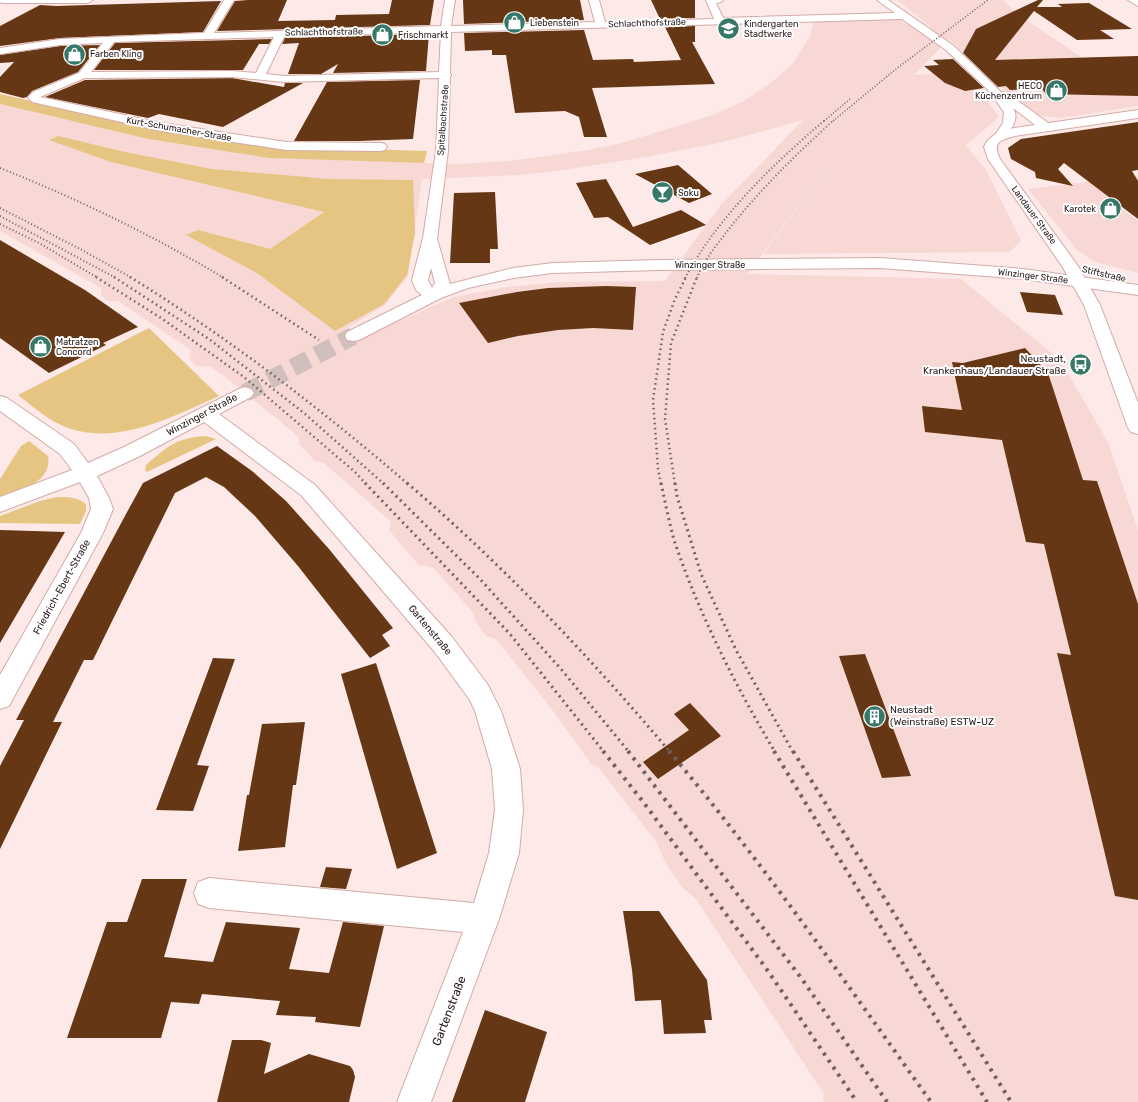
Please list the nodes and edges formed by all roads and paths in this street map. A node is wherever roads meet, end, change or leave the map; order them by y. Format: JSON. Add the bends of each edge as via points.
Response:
{"nodes":[{"id":1,"x":2,"y":0,"type":"edge"},
{"id":2,"x":88,"y":0,"type":"edge"},
{"id":3,"x":229,"y":0,"type":"edge"},
{"id":4,"x":450,"y":0,"type":"edge"},
{"id":5,"x":594,"y":0,"type":"edge"},
{"id":6,"x":718,"y":0,"type":"edge"},
{"id":7,"x":882,"y":0,"type":"edge"},
{"id":8,"x":1133,"y":0,"type":"edge"},
{"id":9,"x":1138,"y":3,"type":"edge"},
{"id":10,"x":903,"y":16,"type":"junction"},
{"id":11,"x":720,"y":21,"type":"junction"},
{"id":12,"x":601,"y":25,"type":"junction"},
{"id":13,"x":446,"y":29,"type":"junction"},
{"id":14,"x":281,"y":33,"type":"junction"},
{"id":15,"x":208,"y":35,"type":"junction"},
{"id":16,"x":111,"y":39,"type":"junction"},
{"id":17,"x":0,"y":51,"type":"edge"},
{"id":18,"x":84,"y":75,"type":"junction"},
{"id":19,"x":446,"y":75,"type":"junction"},
{"id":20,"x":260,"y":76,"type":"junction"},
{"id":21,"x":993,"y":89,"type":"junction"},
{"id":22,"x":1138,"y":114,"type":"edge"},
{"id":23,"x":1047,"y":128,"type":"junction"},
{"id":24,"x":1001,"y":135,"type":"junction"},
{"id":25,"x":381,"y":147,"type":"dead end"},
{"id":26,"x":1026,"y":260,"type":"dead end"},
{"id":27,"x":880,"y":263,"type":"junction"},
{"id":28,"x":1053,"y":263,"type":"dead end"},
{"id":29,"x":1075,"y":274,"type":"junction"},
{"id":30,"x":1138,"y":282,"type":"edge"},
{"id":31,"x":1138,"y":290,"type":"edge"},
{"id":32,"x":435,"y":295,"type":"junction"},
{"id":33,"x":353,"y":336,"type":"tunnel mouth"},
{"id":34,"x":245,"y":393,"type":"tunnel mouth"},
{"id":35,"x":0,"y":402,"type":"edge"},
{"id":36,"x":205,"y":413,"type":"junction"},
{"id":37,"x":1138,"y":428,"type":"edge"},
{"id":38,"x":158,"y":438,"type":"junction"},
{"id":39,"x":67,"y":449,"type":"junction"},
{"id":40,"x":85,"y":473,"type":"junction"},
{"id":41,"x":0,"y":505,"type":"edge"},
{"id":42,"x":0,"y":698,"type":"edge"},
{"id":43,"x":210,"y":893,"type":"dead end"},
{"id":44,"x":484,"y":919,"type":"junction"},
{"id":45,"x":414,"y":1102,"type":"edge"}],
"edges":[{"from":1,"to":2,"type":"street"},
{"from":3,"to":15,"type":"street"},
{"from":4,"to":13,"type":"street","name":"Spitalbachstraße"},
{"from":5,"to":12,"type":"street"},
{"from":6,"to":11,"type":"street","via":[[710,1]]},
{"from":7,"to":10,"type":"street"},
{"from":8,"to":9,"type":"street"},
{"from":10,"to":11,"type":"street","name":"Schlachthofstraße"},
{"from":10,"to":21,"type":"street","via":[[950,48]]},
{"from":11,"to":12,"type":"street","name":"Schlachthofstraße"},
{"from":12,"to":13,"type":"street","name":"Schlachthofstraße"},
{"from":13,"to":14,"type":"street","name":"Schlachthofstraße"},
{"from":13,"to":19,"type":"street","name":"Spitalbachstraße"},
{"from":14,"to":15,"type":"street","name":"Schlachthofstraße"},
{"from":14,"to":20,"type":"street"},
{"from":15,"to":16,"type":"street","name":"Schlachthofstraße"},
{"from":16,"to":17,"type":"street","name":"Schlachthofstraße","via":[[60,42]]},
{"from":16,"to":18,"type":"street"},
{"from":18,"to":20,"type":"street","name":"Kurt-Schumacher-Straße"},
{"from":18,"to":25,"type":"street","name":"Kurt-Schumacher-Straße","via":[[34,97],[36,100],[162,127],[286,146]]},
{"from":19,"to":20,"type":"street","name":"Kurt-Schumacher-Straße","via":[[284,79]]},
{"from":19,"to":32,"type":"street","name":"Spitalbachstraße","via":[[442,151],[430,238],[420,280],[424,290]]},
{"from":21,"to":23,"type":"street"},
{"from":21,"to":24,"type":"street","via":[[1010,112],[1009,123]]},
{"from":22,"to":23,"type":"street"},
{"from":23,"to":24,"type":"street"},
{"from":24,"to":29,"type":"street","name":"Landauer Straße","via":[[990,145],[991,155]]},
{"from":26,"to":27,"type":"street","via":[[961,259]]},
{"from":27,"to":29,"type":"street","name":"Winzinger Straße"},
{"from":27,"to":32,"type":"street","name":"Winzinger Straße","via":[[553,268],[483,279]]},
{"from":28,"to":29,"type":"street"},
{"from":29,"to":30,"type":"street","name":"Stiftstraße"},
{"from":29,"to":31,"type":"street","name":"Stiftstraße"},
{"from":29,"to":37,"type":"street","name":"Landauer Straße","via":[[1101,327]]},
{"from":32,"to":33,"type":"street","name":"Winzinger Straße"},
{"from":34,"to":36,"type":"street","name":"Winzinger Straße"},
{"from":35,"to":39,"type":"street"},
{"from":36,"to":38,"type":"street","name":"Winzinger Straße"},
{"from":36,"to":44,"type":"street","name":"Gartenstraße","via":[[308,490],[443,644],[479,693],[488,711],[506,769],[509,810],[504,853]]},
{"from":38,"to":39,"type":"street","via":[[110,451]]},
{"from":38,"to":40,"type":"street"},
{"from":39,"to":40,"type":"street","name":"Friedrich-Ebert-Straße"},
{"from":40,"to":41,"type":"street"},
{"from":40,"to":42,"type":"street","name":"Friedrich-Ebert-Straße","via":[[99,498],[102,509],[99,520]]},
{"from":43,"to":44,"type":"street"},
{"from":44,"to":45,"type":"street","name":"Gartenstraße"}]}
